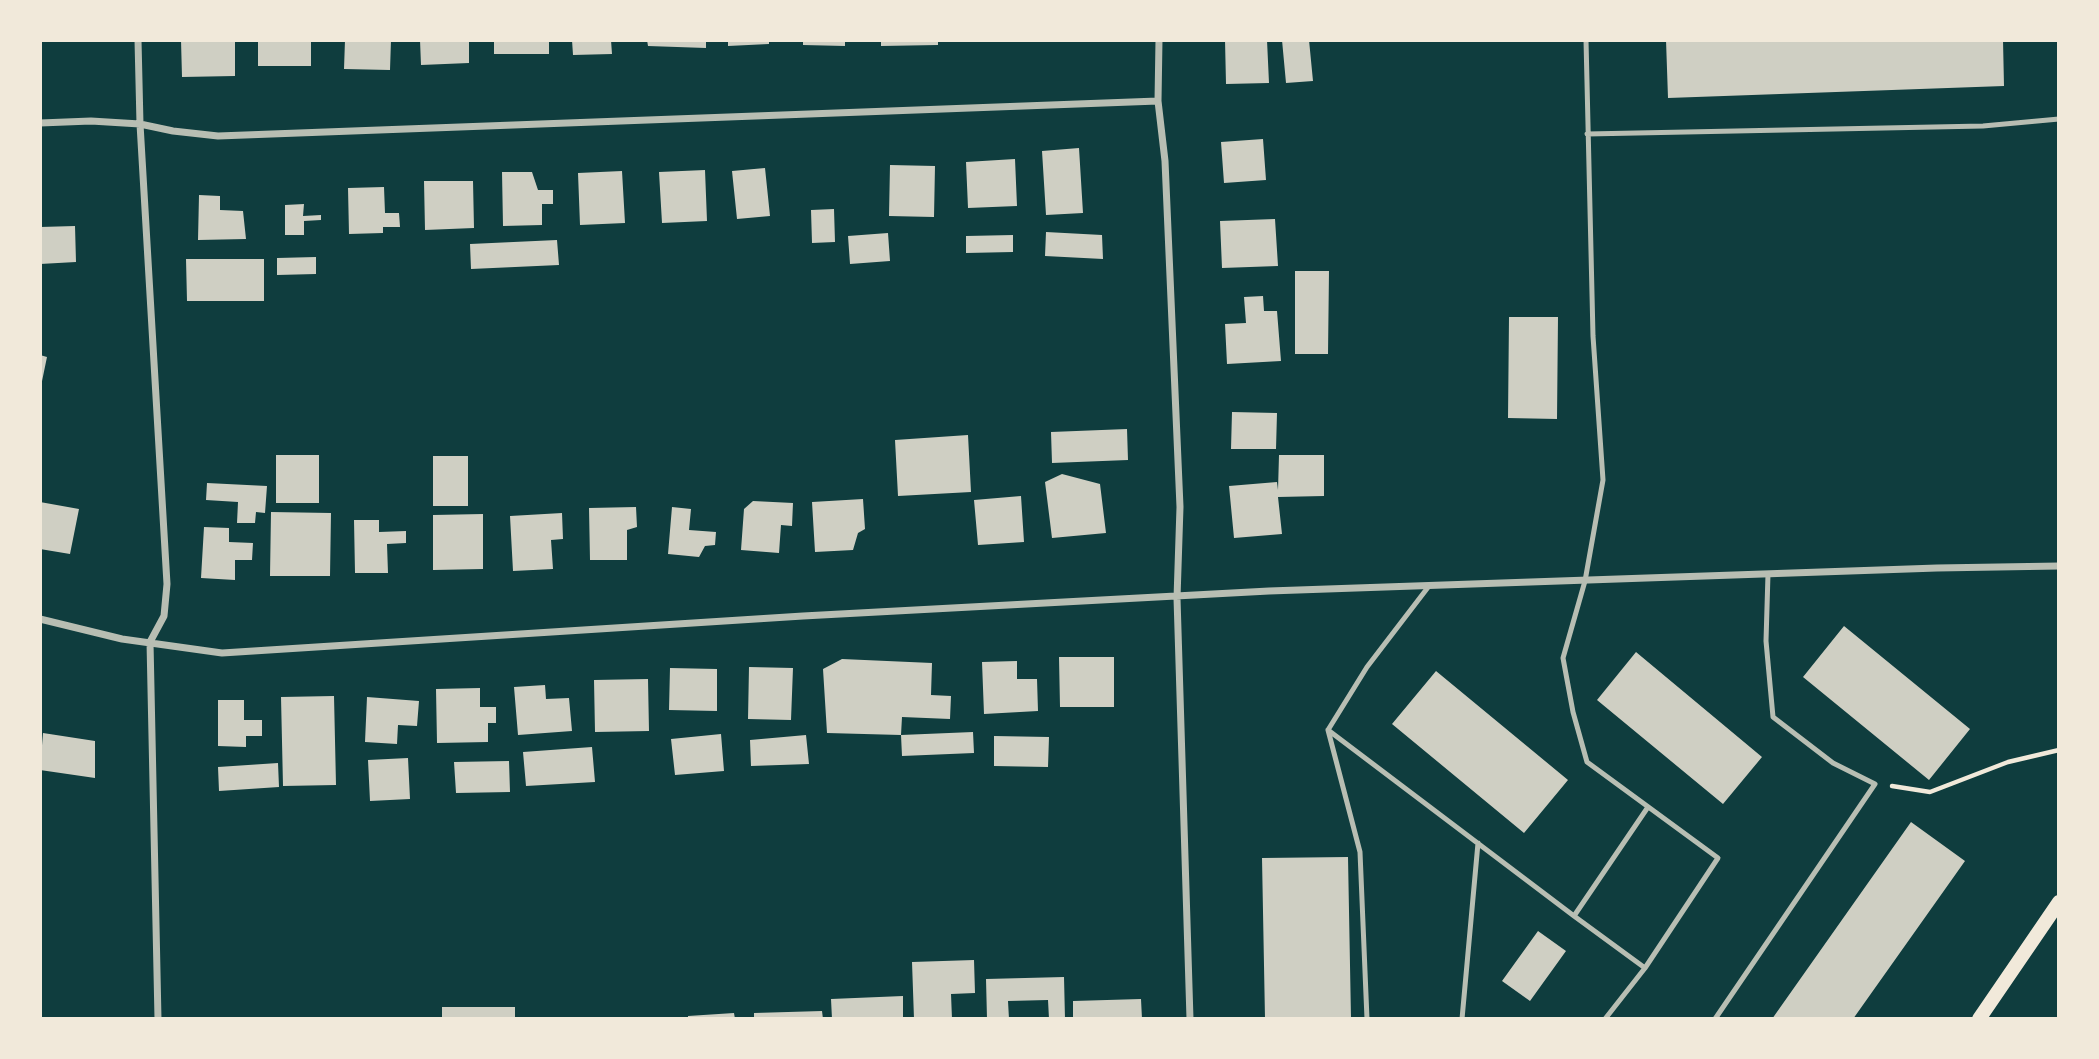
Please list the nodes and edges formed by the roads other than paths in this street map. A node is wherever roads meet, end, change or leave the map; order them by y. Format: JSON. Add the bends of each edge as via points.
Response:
{"nodes":[{"id":1,"x":138,"y":40,"type":"edge"},
{"id":2,"x":1159,"y":40,"type":"edge"},
{"id":3,"x":1587,"y":40,"type":"edge"},
{"id":4,"x":1158,"y":101,"type":"junction"},
{"id":5,"x":2059,"y":119,"type":"edge"},
{"id":6,"x":40,"y":123,"type":"edge"},
{"id":7,"x":140,"y":124,"type":"junction"},
{"id":8,"x":1587,"y":134,"type":"junction"},
{"id":9,"x":2059,"y":566,"type":"edge"},
{"id":10,"x":1768,"y":574,"type":"junction"},
{"id":11,"x":1585,"y":581,"type":"junction"},
{"id":12,"x":1429,"y":586,"type":"junction"},
{"id":13,"x":1177,"y":598,"type":"junction"},
{"id":14,"x":40,"y":618,"type":"edge"},
{"id":15,"x":150,"y":642,"type":"junction"},
{"id":16,"x":1328,"y":730,"type":"junction"},
{"id":17,"x":1648,"y":807,"type":"junction"},
{"id":18,"x":1478,"y":843,"type":"junction"},
{"id":19,"x":2059,"y":902,"type":"edge"},
{"id":20,"x":1574,"y":916,"type":"junction"},
{"id":21,"x":1645,"y":968,"type":"junction"},
{"id":22,"x":158,"y":1019,"type":"edge"},
{"id":23,"x":1190,"y":1019,"type":"edge"},
{"id":24,"x":1367,"y":1019,"type":"edge"},
{"id":25,"x":1462,"y":1019,"type":"edge"},
{"id":26,"x":1605,"y":1019,"type":"edge"},
{"id":27,"x":1715,"y":1019,"type":"edge"},
{"id":28,"x":1979,"y":1019,"type":"edge"}],
"edges":[{"from":1,"to":7,"type":"street"},
{"from":2,"to":4,"type":"street"},
{"from":3,"to":8,"type":"lane"},
{"from":4,"to":7,"type":"street","via":[[218,136]]},
{"from":4,"to":13,"type":"street","via":[[1166,162],[1178,479]]},
{"from":5,"to":8,"type":"lane","via":[[1983,126]]},
{"from":6,"to":7,"type":"street"},
{"from":7,"to":15,"type":"street","via":[[167,584],[164,615]]},
{"from":8,"to":11,"type":"lane","via":[[1603,480]]},
{"from":9,"to":10,"type":"street"},
{"from":10,"to":11,"type":"street"},
{"from":10,"to":27,"type":"lane","via":[[1766,641],[1773,717],[1833,763],[1875,783]]},
{"from":11,"to":12,"type":"street"},
{"from":11,"to":17,"type":"lane","via":[[1563,658],[1573,712],[1587,762]]},
{"from":12,"to":13,"type":"street"},
{"from":12,"to":16,"type":"lane","via":[[1367,667]]},
{"from":13,"to":15,"type":"street","via":[[803,616],[222,653]]},
{"from":13,"to":23,"type":"street"},
{"from":14,"to":15,"type":"street"},
{"from":15,"to":22,"type":"street"},
{"from":16,"to":18,"type":"lane"},
{"from":16,"to":24,"type":"lane","via":[[1360,852]]},
{"from":17,"to":20,"type":"lane"},
{"from":17,"to":21,"type":"lane","via":[[1718,858]]},
{"from":18,"to":20,"type":"lane"},
{"from":18,"to":25,"type":"lane"},
{"from":19,"to":28,"type":"main road"},
{"from":20,"to":21,"type":"lane"},
{"from":21,"to":26,"type":"lane"}]}
